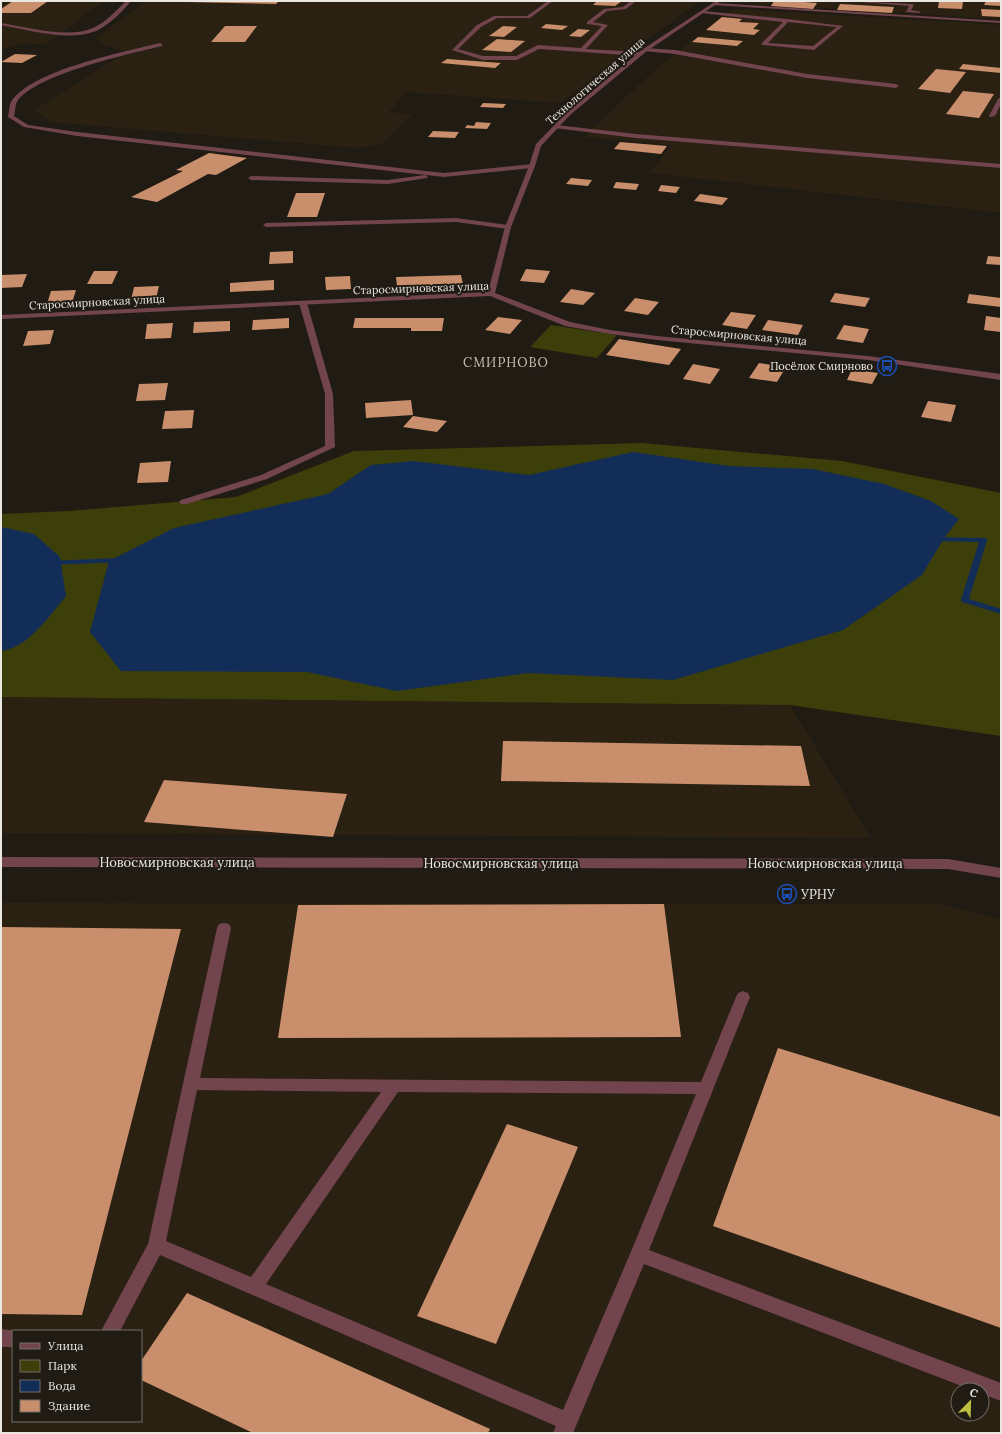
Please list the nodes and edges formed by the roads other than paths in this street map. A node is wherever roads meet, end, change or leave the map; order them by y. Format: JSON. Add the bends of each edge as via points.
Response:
{"nodes":[{"id":1,"x":129,"y":1,"type":"edge"},
{"id":2,"x":551,"y":1,"type":"edge"},
{"id":3,"x":634,"y":1,"type":"edge"},
{"id":4,"x":852,"y":1,"type":"edge"},
{"id":5,"x":717,"y":2,"type":"edge"},
{"id":6,"x":703,"y":12,"type":"junction"},
{"id":7,"x":946,"y":14,"type":"dead end"},
{"id":8,"x":787,"y":20,"type":"junction"},
{"id":9,"x":1001,"y":22,"type":"edge"},
{"id":10,"x":1,"y":24,"type":"edge"},
{"id":11,"x":160,"y":46,"type":"dead end"},
{"id":12,"x":582,"y":50,"type":"junction"},
{"id":13,"x":646,"y":50,"type":"junction"},
{"id":14,"x":640,"y":54,"type":"junction"},
{"id":15,"x":896,"y":86,"type":"dead end"},
{"id":16,"x":1001,"y":100,"type":"edge"},
{"id":17,"x":992,"y":116,"type":"dead end"},
{"id":18,"x":556,"y":127,"type":"junction"},
{"id":19,"x":532,"y":166,"type":"junction"},
{"id":20,"x":1001,"y":166,"type":"edge"},
{"id":21,"x":444,"y":175,"type":"junction"},
{"id":22,"x":251,"y":178,"type":"dead end"},
{"id":23,"x":266,"y":225,"type":"dead end"},
{"id":24,"x":508,"y":227,"type":"junction"},
{"id":25,"x":491,"y":294,"type":"junction"},
{"id":26,"x":303,"y":303,"type":"junction"},
{"id":27,"x":1,"y":317,"type":"edge"},
{"id":28,"x":1001,"y":376,"type":"edge"},
{"id":29,"x":184,"y":502,"type":"dead end"},
{"id":30,"x":1,"y":862,"type":"edge"},
{"id":31,"x":1001,"y":873,"type":"edge"},
{"id":32,"x":224,"y":928,"type":"dead end"},
{"id":33,"x":743,"y":997,"type":"dead end"},
{"id":34,"x":190,"y":1084,"type":"junction"},
{"id":35,"x":394,"y":1085,"type":"junction"},
{"id":36,"x":706,"y":1088,"type":"junction"},
{"id":37,"x":156,"y":1245,"type":"junction"},
{"id":38,"x":639,"y":1254,"type":"junction"},
{"id":39,"x":254,"y":1287,"type":"junction"},
{"id":40,"x":111,"y":1330,"type":"edge"},
{"id":41,"x":1,"y":1338,"type":"edge"},
{"id":42,"x":12,"y":1338,"type":"edge"},
{"id":43,"x":1001,"y":1392,"type":"edge"},
{"id":44,"x":566,"y":1427,"type":"edge"}],
"edges":[{"from":1,"to":10,"type":"street","via":[[105,23],[92,30],[75,33]]},
{"from":2,"to":12,"type":"street","via":[[528,17],[496,17],[479,26],[454,50],[483,58],[517,58],[540,45]]},
{"from":3,"to":12,"type":"street","via":[[624,8],[606,10],[589,24],[606,25]]},
{"from":4,"to":7,"type":"street","via":[[912,5],[908,11]]},
{"from":5,"to":6,"type":"street","name":"Технологическая улица"},
{"from":5,"to":9,"type":"street"},
{"from":6,"to":8,"type":"street"},
{"from":6,"to":13,"type":"street","name":"Технологическая улица"},
{"from":8,"to":8,"type":"street","via":[[818,24],[841,26],[814,48],[764,44]]},
{"from":11,"to":21,"type":"street","via":[[91,61],[39,82],[14,99],[9,110],[11,117],[26,126],[77,134]]},
{"from":12,"to":14,"type":"street"},
{"from":13,"to":14,"type":"street","name":"Технологическая улица"},
{"from":13,"to":15,"type":"street","via":[[675,52],[807,76]]},
{"from":14,"to":18,"type":"street","name":"Технологическая улица"},
{"from":16,"to":17,"type":"street"},
{"from":18,"to":19,"type":"street","name":"Технологическая улица","via":[[538,146]]},
{"from":18,"to":20,"type":"street","via":[[861,156]]},
{"from":19,"to":21,"type":"street"},
{"from":19,"to":24,"type":"street","name":"Технологическая улица"},
{"from":21,"to":22,"type":"street","via":[[388,182]]},
{"from":23,"to":24,"type":"street","via":[[456,220]]},
{"from":24,"to":25,"type":"street","name":"Технологическая улица"},
{"from":25,"to":26,"type":"street","name":"Старосмирновская улица"},
{"from":25,"to":28,"type":"street","name":"Старосмирновская улица","via":[[568,324],[610,332],[868,358]]},
{"from":26,"to":27,"type":"street","name":"Старосмирновская улица"},
{"from":26,"to":29,"type":"street","via":[[329,394],[330,447],[264,477]]},
{"from":30,"to":31,"type":"street","name":"Новосмирновская улица","via":[[948,864]]},
{"from":32,"to":34,"type":"street"},
{"from":33,"to":36,"type":"street"},
{"from":34,"to":35,"type":"street"},
{"from":34,"to":37,"type":"street"},
{"from":35,"to":36,"type":"street"},
{"from":35,"to":39,"type":"street"},
{"from":36,"to":38,"type":"street"},
{"from":37,"to":39,"type":"street"},
{"from":37,"to":40,"type":"street"},
{"from":38,"to":43,"type":"street"},
{"from":38,"to":44,"type":"street"},
{"from":39,"to":44,"type":"street"},
{"from":41,"to":42,"type":"street"}]}
